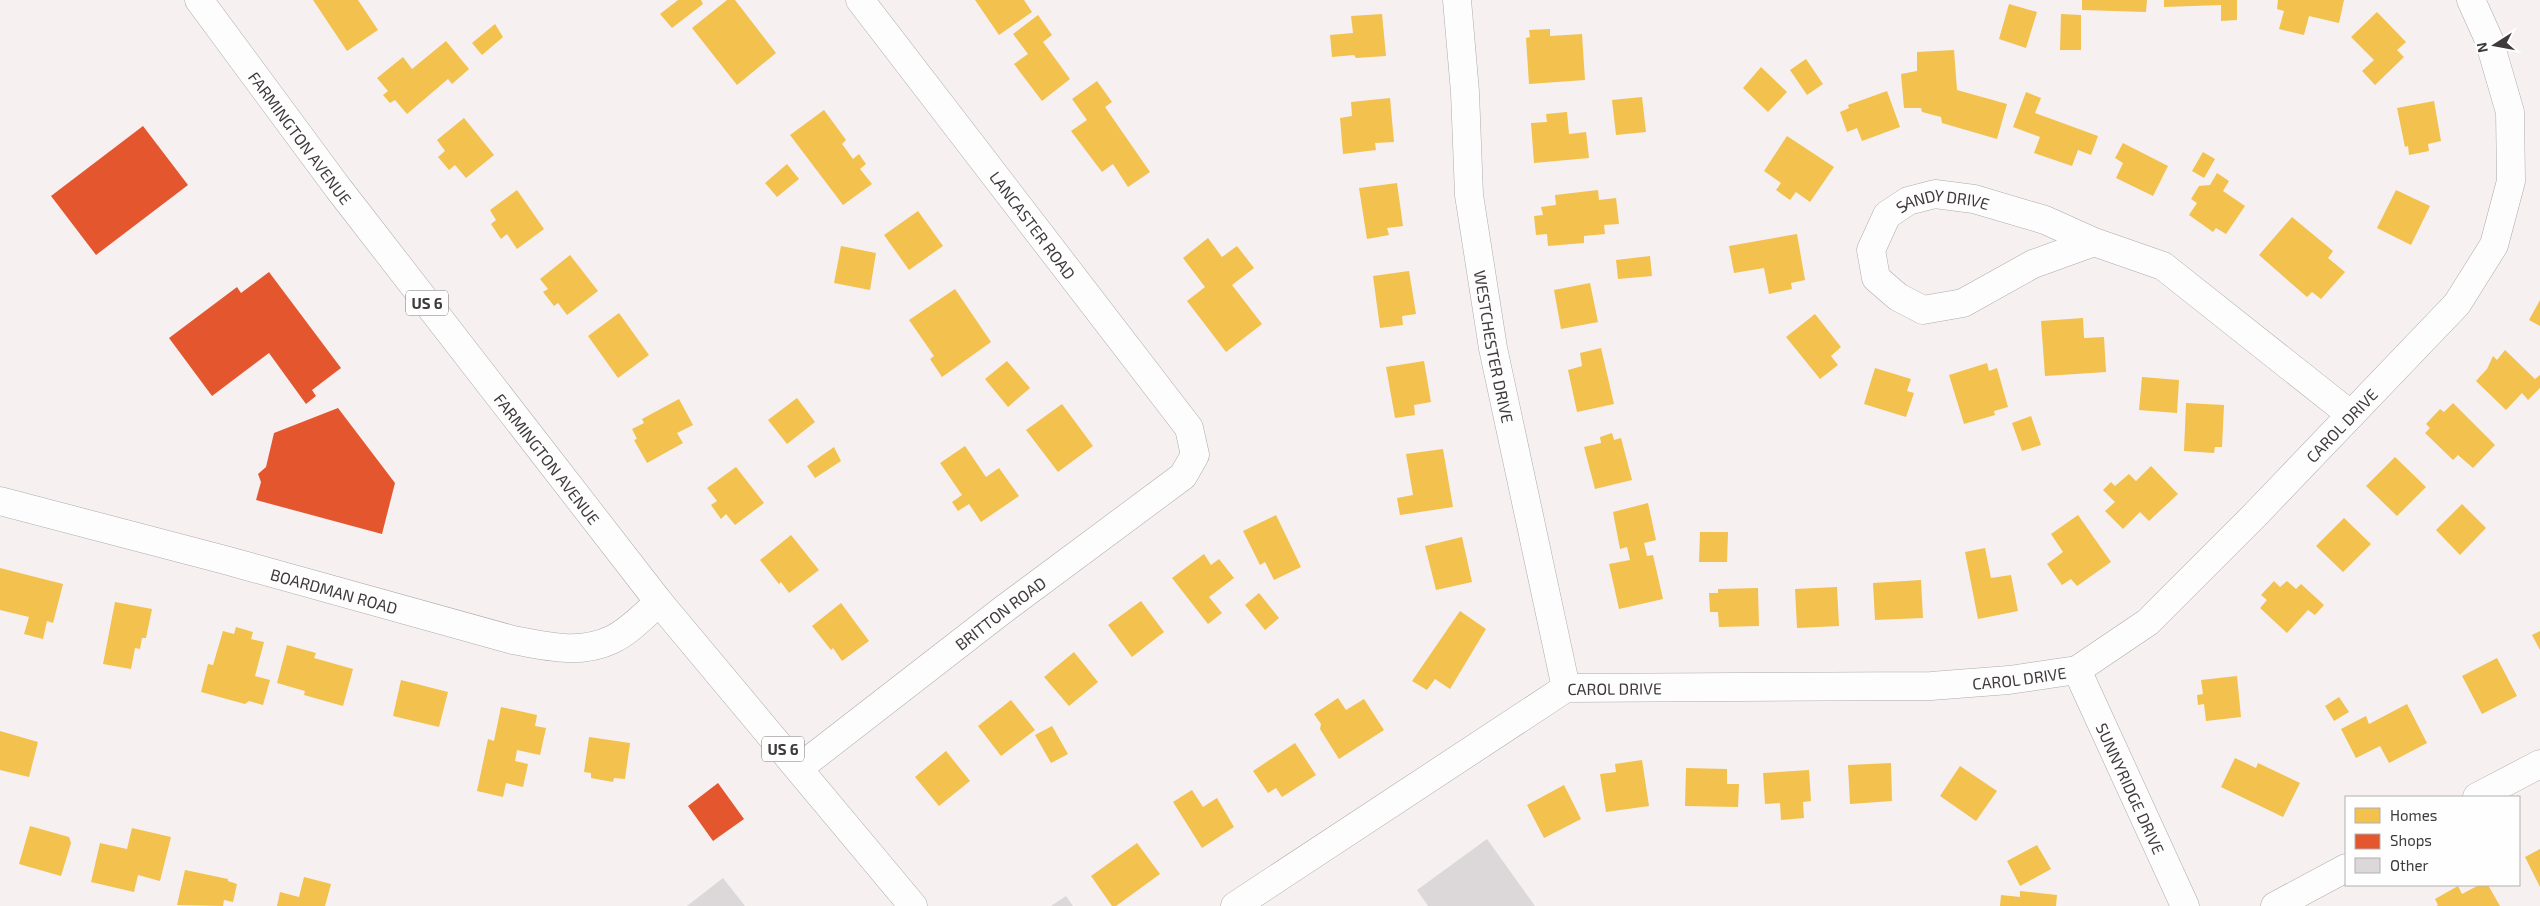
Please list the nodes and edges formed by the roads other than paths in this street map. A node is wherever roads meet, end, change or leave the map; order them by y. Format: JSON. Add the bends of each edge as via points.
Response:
{"nodes":[{"id":1,"x":199,"y":0,"type":"edge"},
{"id":2,"x":860,"y":0,"type":"edge"},
{"id":3,"x":1457,"y":0,"type":"edge"},
{"id":4,"x":2471,"y":0,"type":"edge"},
{"id":5,"x":2094,"y":242,"type":"junction"},
{"id":6,"x":2351,"y":415,"type":"junction"},
{"id":7,"x":1195,"y":455,"type":"joint"},
{"id":8,"x":0,"y":501,"type":"edge"},
{"id":9,"x":659,"y":602,"type":"junction"},
{"id":10,"x":2077,"y":670,"type":"junction"},
{"id":11,"x":1566,"y":688,"type":"junction"},
{"id":12,"x":2540,"y":764,"type":"edge"},
{"id":13,"x":799,"y":768,"type":"junction"},
{"id":14,"x":2479,"y":796,"type":"edge"},
{"id":15,"x":2345,"y":869,"type":"edge"},
{"id":16,"x":913,"y":906,"type":"edge"},
{"id":17,"x":1235,"y":906,"type":"edge"},
{"id":18,"x":2186,"y":906,"type":"edge"},
{"id":19,"x":2275,"y":906,"type":"edge"}],
"edges":[{"from":1,"to":9,"type":"main road","name":"FARMINGTON AVENUE","number":"US 6","via":[[338,188]]},
{"from":2,"to":7,"type":"main road","name":"LANCASTER ROAD","via":[[1188,428]]},
{"from":3,"to":11,"type":"main road","name":"WESTCHESTER DRIVE","via":[[1469,195],[1492,348]]},
{"from":4,"to":6,"type":"main road","name":"CAROL DRIVE","via":[[2489,40],[2510,112],[2512,181],[2494,245],[2456,304]]},
{"from":5,"to":5,"type":"main road","name":"SANDY DRIVE","via":[[2045,220],[1983,202],[1935,194],[1908,201],[1887,215],[1872,250],[1876,278],[1898,297],[1923,310],[1963,304],[2033,264]]},
{"from":5,"to":6,"type":"main road","name":"SANDY DRIVE","via":[[2162,266]]},
{"from":6,"to":10,"type":"main road","name":"CAROL DRIVE","via":[[2148,622]]},
{"from":7,"to":13,"type":"main road","name":"BRITTON ROAD","via":[[1183,476]]},
{"from":8,"to":9,"type":"main road","name":"BOARDMAN ROAD","via":[[513,640],[546,646],[570,649],[612,640]]},
{"from":9,"to":13,"type":"main road","name":"FARMINGTON AVENUE","number":"US 6"},
{"from":10,"to":11,"type":"main road","name":"CAROL DRIVE","via":[[2009,680],[1931,686]]},
{"from":10,"to":18,"type":"main road","name":"SUNNYRIDGE DRIVE"},
{"from":11,"to":17,"type":"main road","name":"CAROL DRIVE"},
{"from":12,"to":14,"type":"main road"},
{"from":13,"to":16,"type":"main road","name":"FARMINGTON AVENUE","number":"US 6"},
{"from":15,"to":19,"type":"main road"}]}
